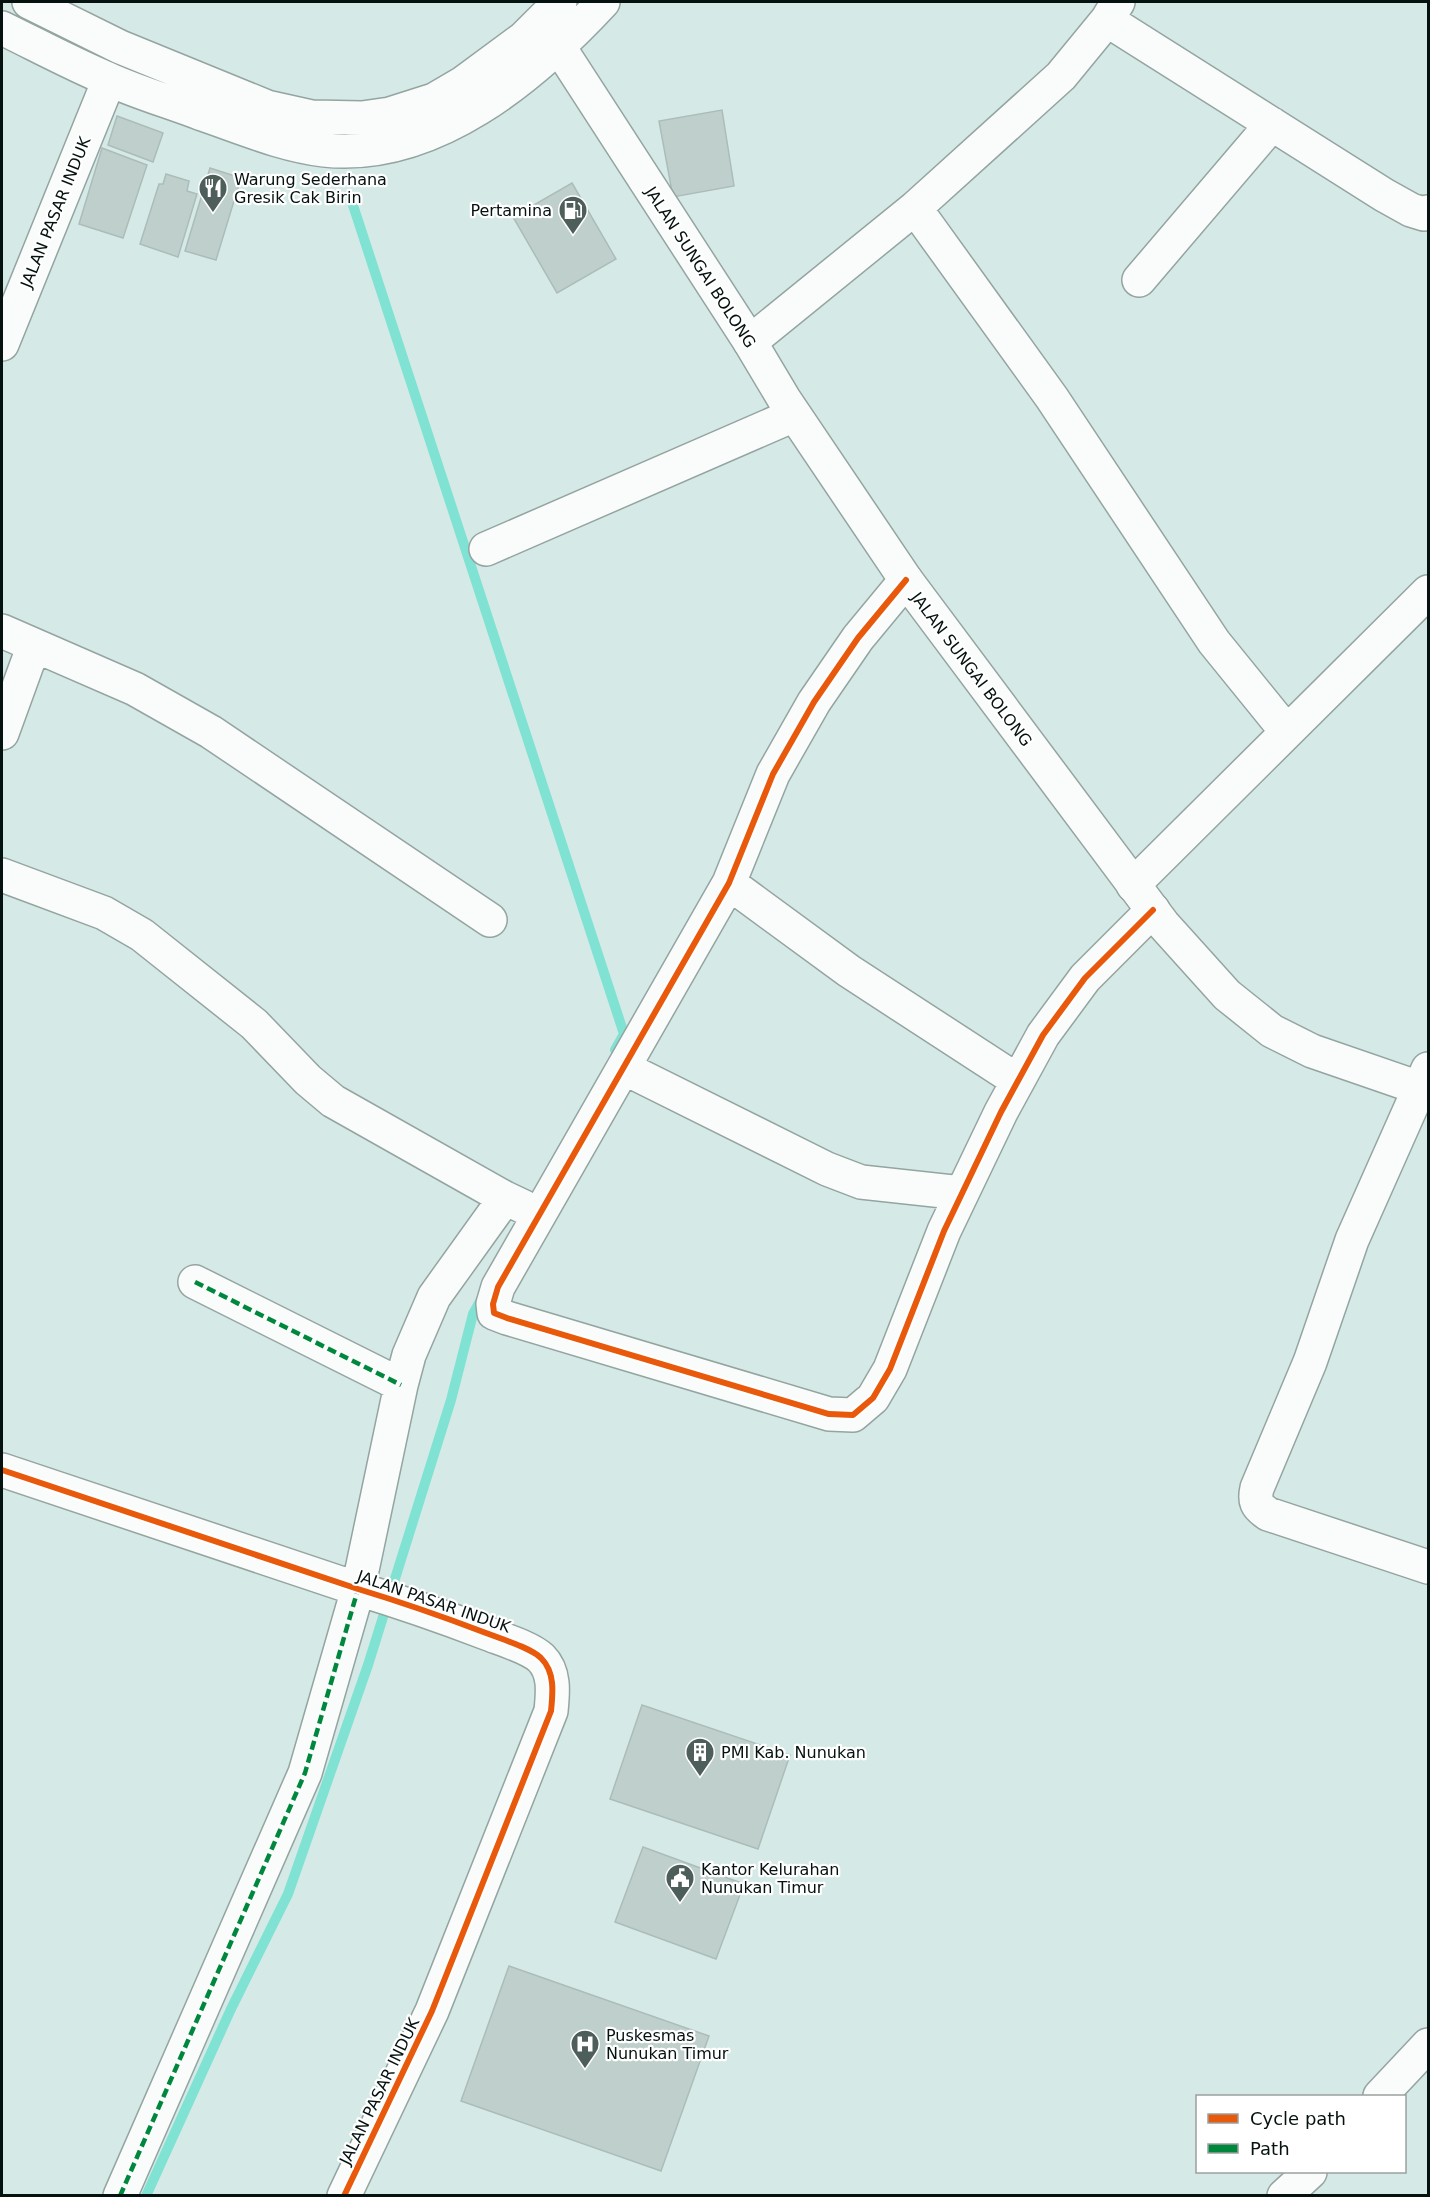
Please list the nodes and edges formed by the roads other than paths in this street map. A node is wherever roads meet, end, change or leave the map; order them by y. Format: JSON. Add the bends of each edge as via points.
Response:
{"nodes":[{"id":1,"x":29,"y":2,"type":"edge"},
{"id":2,"x":560,"y":2,"type":"edge"},
{"id":3,"x":603,"y":2,"type":"edge"},
{"id":4,"x":1113,"y":11,"type":"edge"},
{"id":5,"x":2,"y":28,"type":"edge"},
{"id":6,"x":560,"y":47,"type":"junction"},
{"id":7,"x":109,"y":80,"type":"junction"},
{"id":8,"x":1272,"y":124,"type":"junction"},
{"id":9,"x":915,"y":208,"type":"junction"},
{"id":10,"x":1428,"y":212,"type":"edge"},
{"id":11,"x":1138,"y":280,"type":"dead end"},
{"id":12,"x":750,"y":342,"type":"junction"},
{"id":13,"x":2,"y":344,"type":"edge"},
{"id":14,"x":794,"y":415,"type":"junction"},
{"id":15,"x":486,"y":549,"type":"dead end"},
{"id":16,"x":906,"y":580,"type":"junction"},
{"id":17,"x":1428,"y":592,"type":"edge"},
{"id":18,"x":2,"y":631,"type":"edge"},
{"id":19,"x":33,"y":645,"type":"junction"},
{"id":20,"x":1287,"y":732,"type":"junction"},
{"id":21,"x":2,"y":733,"type":"edge"},
{"id":22,"x":2,"y":875,"type":"edge"},
{"id":23,"x":729,"y":883,"type":"junction"},
{"id":24,"x":1143,"y":897,"type":"junction"},
{"id":25,"x":490,"y":920,"type":"dead end"},
{"id":26,"x":624,"y":1068,"type":"junction"},
{"id":27,"x":1018,"y":1081,"type":"junction"},
{"id":28,"x":1426,"y":1083,"type":"edge"},
{"id":29,"x":962,"y":1193,"type":"junction"},
{"id":30,"x":525,"y":1208,"type":"junction"},
{"id":31,"x":195,"y":1282,"type":"dead end"},
{"id":32,"x":400,"y":1385,"type":"junction"},
{"id":33,"x":2,"y":1470,"type":"edge"},
{"id":34,"x":1428,"y":1567,"type":"edge"},
{"id":35,"x":366,"y":1591,"type":"junction"},
{"id":36,"x":1428,"y":2045,"type":"edge"},
{"id":37,"x":1382,"y":2095,"type":"edge"},
{"id":38,"x":1309,"y":2173,"type":"edge"},
{"id":39,"x":120,"y":2196,"type":"edge"},
{"id":40,"x":344,"y":2196,"type":"edge"},
{"id":41,"x":1284,"y":2196,"type":"edge"}],
"edges":[{"from":1,"to":2,"type":"street","via":[[120,47],[267,107],[312,117],[362,118],[434,100],[464,83],[524,38]]},
{"from":3,"to":6,"type":"street"},
{"from":4,"to":8,"type":"street"},
{"from":4,"to":9,"type":"street","via":[[1061,76]]},
{"from":5,"to":7,"type":"street"},
{"from":6,"to":7,"type":"street","via":[[479,109],[451,125],[404,143],[370,150],[326,150],[281,142]]},
{"from":6,"to":12,"type":"street","name":"JALAN SUNGAI BOLONG"},
{"from":7,"to":13,"type":"street","name":"JALAN PASAR INDUK"},
{"from":8,"to":10,"type":"street","via":[[1410,210]]},
{"from":8,"to":11,"type":"street"},
{"from":9,"to":12,"type":"street"},
{"from":9,"to":20,"type":"street","via":[[1052,398],[1214,642]]},
{"from":12,"to":14,"type":"street","name":"JALAN SUNGAI BOLONG"},
{"from":14,"to":15,"type":"street"},
{"from":14,"to":16,"type":"street","name":"JALAN SUNGAI BOLONG"},
{"from":16,"to":23,"type":"street","via":[[858,638],[814,702],[773,774]]},
{"from":16,"to":24,"type":"street","name":"JALAN SUNGAI BOLONG"},
{"from":17,"to":20,"type":"street"},
{"from":18,"to":19,"type":"street"},
{"from":19,"to":21,"type":"street"},
{"from":19,"to":25,"type":"street","via":[[135,689],[211,732]]},
{"from":20,"to":24,"type":"street"},
{"from":22,"to":30,"type":"street","via":[[104,913],[135,931],[254,1024],[333,1101]]},
{"from":23,"to":26,"type":"street"},
{"from":23,"to":27,"type":"street","via":[[849,971]]},
{"from":24,"to":27,"type":"street","via":[[1043,1035]]},
{"from":24,"to":28,"type":"street","name":"JALAN SUNGAI BOLONG","via":[[1227,995],[1272,1030],[1312,1051]]},
{"from":26,"to":29,"type":"street","via":[[827,1169],[861,1182]]},
{"from":26,"to":30,"type":"street"},
{"from":27,"to":29,"type":"street"},
{"from":28,"to":34,"type":"street","via":[[1352,1240],[1311,1362],[1255,1499],[1258,1508],[1268,1514]]},
{"from":29,"to":30,"type":"street","via":[[890,1369],[873,1398],[853,1415],[829,1414],[494,1313],[498,1287]]},
{"from":30,"to":32,"type":"street","via":[[434,1297]]},
{"from":31,"to":32,"type":"street"},
{"from":32,"to":35,"type":"street"},
{"from":33,"to":35,"type":"street","name":"JALAN PASAR INDUK"},
{"from":35,"to":39,"type":"street","via":[[305,1773]]},
{"from":35,"to":40,"type":"street","name":"JALAN PASAR INDUK","via":[[512,1642],[540,1657],[550,1670],[553,1690],[550,1711],[432,2011]]},
{"from":36,"to":37,"type":"street"},
{"from":38,"to":41,"type":"street"}]}
